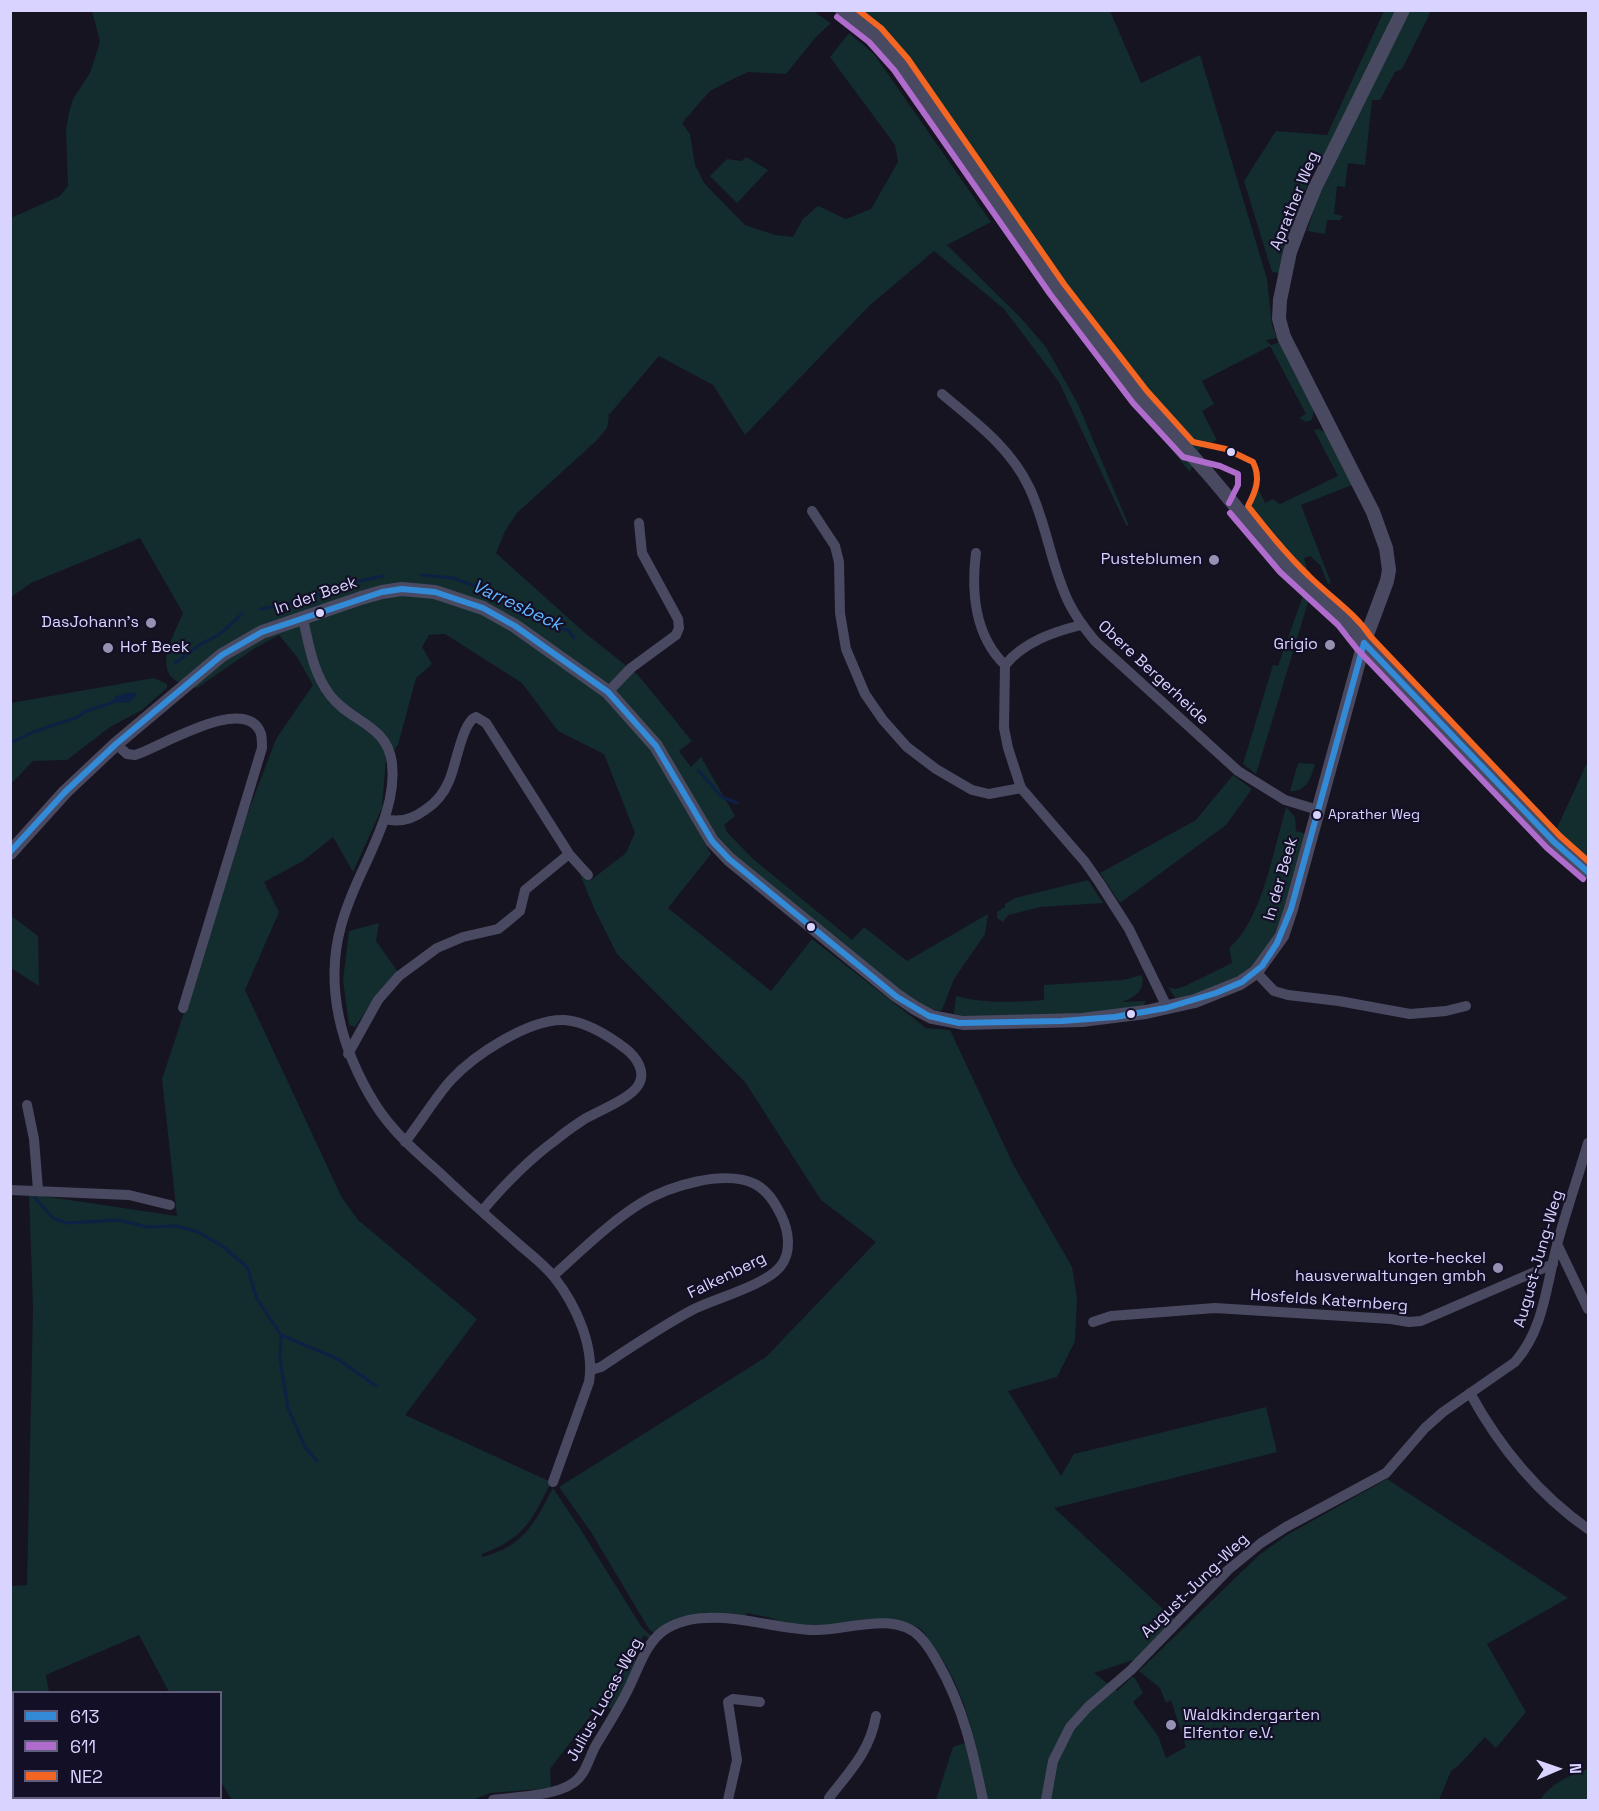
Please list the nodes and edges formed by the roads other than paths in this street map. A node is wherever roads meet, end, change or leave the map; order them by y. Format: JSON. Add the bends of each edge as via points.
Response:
{"nodes":[{"id":1,"x":842,"y":10,"type":"edge"},
{"id":2,"x":1403,"y":10,"type":"edge"},
{"id":3,"x":942,"y":394,"type":"dead end"},
{"id":4,"x":812,"y":512,"type":"dead end"},
{"id":5,"x":639,"y":523,"type":"dead end"},
{"id":6,"x":976,"y":553,"type":"dead end"},
{"id":7,"x":303,"y":619,"type":"junction"},
{"id":8,"x":1081,"y":625,"type":"junction"},
{"id":9,"x":1364,"y":643,"type":"junction"},
{"id":10,"x":1005,"y":664,"type":"junction"},
{"id":11,"x":608,"y":692,"type":"junction"},
{"id":12,"x":116,"y":744,"type":"junction"},
{"id":13,"x":1021,"y":788,"type":"junction"},
{"id":14,"x":1318,"y":810,"type":"junction"},
{"id":15,"x":385,"y":819,"type":"junction"},
{"id":16,"x":10,"y":853,"type":"edge"},
{"id":17,"x":569,"y":854,"type":"junction"},
{"id":18,"x":1588,"y":872,"type":"edge"},
{"id":19,"x":588,"y":874,"type":"dead end"},
{"id":20,"x":1256,"y":972,"type":"junction"},
{"id":21,"x":1466,"y":1006,"type":"dead end"},
{"id":22,"x":1167,"y":1007,"type":"junction"},
{"id":23,"x":183,"y":1008,"type":"dead end"},
{"id":24,"x":348,"y":1054,"type":"junction"},
{"id":25,"x":27,"y":1105,"type":"dead end"},
{"id":26,"x":405,"y":1142,"type":"junction"},
{"id":27,"x":1588,"y":1143,"type":"edge"},
{"id":28,"x":10,"y":1190,"type":"edge"},
{"id":29,"x":38,"y":1190,"type":"junction"},
{"id":30,"x":170,"y":1205,"type":"dead end"},
{"id":31,"x":482,"y":1212,"type":"junction"},
{"id":32,"x":1557,"y":1244,"type":"junction"},
{"id":33,"x":1553,"y":1264,"type":"junction"},
{"id":34,"x":553,"y":1276,"type":"junction"},
{"id":35,"x":1588,"y":1309,"type":"edge"},
{"id":36,"x":1093,"y":1322,"type":"dead end"},
{"id":37,"x":591,"y":1370,"type":"junction"},
{"id":38,"x":1470,"y":1393,"type":"junction"},
{"id":39,"x":553,"y":1482,"type":"dead end"},
{"id":40,"x":1588,"y":1529,"type":"edge"},
{"id":41,"x":760,"y":1702,"type":"dead end"},
{"id":42,"x":876,"y":1716,"type":"dead end"},
{"id":43,"x":494,"y":1800,"type":"edge"},
{"id":44,"x":728,"y":1800,"type":"edge"},
{"id":45,"x":830,"y":1800,"type":"edge"},
{"id":46,"x":983,"y":1800,"type":"edge"},
{"id":47,"x":1047,"y":1800,"type":"edge"}],
"edges":[{"from":1,"to":9,"type":"street","via":[[875,35],[901,63],[1057,289],[1140,397],[1266,544]]},
{"from":2,"to":9,"type":"street","name":"Aprather Weg","via":[[1315,188],[1290,252],[1280,300],[1279,319],[1284,337],[1373,512],[1389,560],[1387,581]]},
{"from":3,"to":8,"type":"street","name":"Obere Bergerheide","via":[[1000,444],[1017,465],[1043,521],[1068,602]]},
{"from":4,"to":13,"type":"street","via":[[835,546],[839,562],[840,621],[846,649],[866,694],[883,720],[907,747],[972,790],[989,794]]},
{"from":5,"to":11,"type":"street","via":[[642,553],[678,619],[679,628],[675,637],[631,668]]},
{"from":6,"to":10,"type":"street","via":[[973,576],[980,626],[995,655]]},
{"from":7,"to":11,"type":"street","name":"In der Beek","via":[[382,592],[435,592],[497,615]]},
{"from":7,"to":12,"type":"street","name":"In der Beek","via":[[262,632],[222,655]]},
{"from":7,"to":15,"type":"street","via":[[315,667],[330,695],[386,744],[392,776]]},
{"from":8,"to":10,"type":"street","via":[[1036,640]]},
{"from":8,"to":14,"type":"street","name":"Obere Bergerheide","via":[[1238,771],[1285,801]]},
{"from":9,"to":14,"type":"street","name":"In der Beek"},
{"from":9,"to":18,"type":"street","via":[[1554,842]]},
{"from":10,"to":13,"type":"street","via":[[1004,728]]},
{"from":11,"to":22,"type":"street","name":"In der Beek","via":[[656,746],[712,841],[729,859],[915,1008],[932,1017],[963,1023],[1082,1020]]},
{"from":12,"to":16,"type":"street","name":"In der Beek","via":[[65,792]]},
{"from":12,"to":23,"type":"street","via":[[127,754],[135,755],[204,724],[231,719],[250,721],[261,734],[262,748]]},
{"from":13,"to":22,"type":"street","via":[[1099,882],[1129,929]]},
{"from":14,"to":20,"type":"street","name":"In der Beek","via":[[1282,936]]},
{"from":15,"to":17,"type":"street","via":[[406,820],[436,802],[450,780],[468,723],[476,717],[486,723]]},
{"from":15,"to":24,"type":"street","via":[[349,900],[337,945],[336,1005]]},
{"from":17,"to":19,"type":"street"},
{"from":17,"to":24,"type":"street","via":[[525,890],[520,911],[498,928],[436,948],[399,976],[378,1000]]},
{"from":20,"to":21,"type":"street","via":[[1274,991],[1288,995],[1410,1014]]},
{"from":20,"to":22,"type":"street","name":"In der Beek","via":[[1204,998]]},
{"from":24,"to":26,"type":"street","via":[[377,1107]]},
{"from":25,"to":29,"type":"street"},
{"from":26,"to":31,"type":"street"},
{"from":26,"to":31,"type":"street","via":[[452,1080],[494,1044],[518,1033],[554,1021],[575,1022],[605,1035],[630,1053],[642,1072],[638,1087],[547,1146],[505,1184]]},
{"from":27,"to":32,"type":"street","name":"August-Jung-Weg"},
{"from":28,"to":29,"type":"street"},
{"from":29,"to":30,"type":"street","via":[[129,1196]]},
{"from":31,"to":34,"type":"street"},
{"from":32,"to":33,"type":"street","name":"August-Jung-Weg"},
{"from":32,"to":35,"type":"street"},
{"from":33,"to":36,"type":"street","name":"Hosfelds Katernberg","via":[[1421,1321],[1215,1308],[1111,1316]]},
{"from":33,"to":38,"type":"street","name":"August-Jung-Weg","via":[[1540,1319],[1526,1349],[1515,1362]]},
{"from":34,"to":37,"type":"street","via":[[579,1322]]},
{"from":34,"to":37,"type":"street","name":"Falkenberg","via":[[641,1203],[682,1185],[722,1179],[746,1181],[770,1197],[783,1220],[787,1251],[776,1271],[695,1309]]},
{"from":37,"to":39,"type":"street"},
{"from":38,"to":40,"type":"street","via":[[1516,1464],[1551,1501]]},
{"from":38,"to":47,"type":"street","name":"August-Jung-Weg","via":[[1435,1419],[1386,1473],[1286,1527],[1228,1570],[1070,1727],[1053,1761]]},
{"from":41,"to":44,"type":"street","via":[[728,1702],[737,1760]]},
{"from":42,"to":45,"type":"street","via":[[873,1734],[860,1759]]},
{"from":43,"to":46,"type":"street","name":"Julius-Lucas-Weg","via":[[548,1792],[572,1784],[584,1771],[620,1708],[652,1642],[672,1627],[709,1618],[814,1630],[887,1624],[914,1632],[935,1657],[957,1701]]}]}
